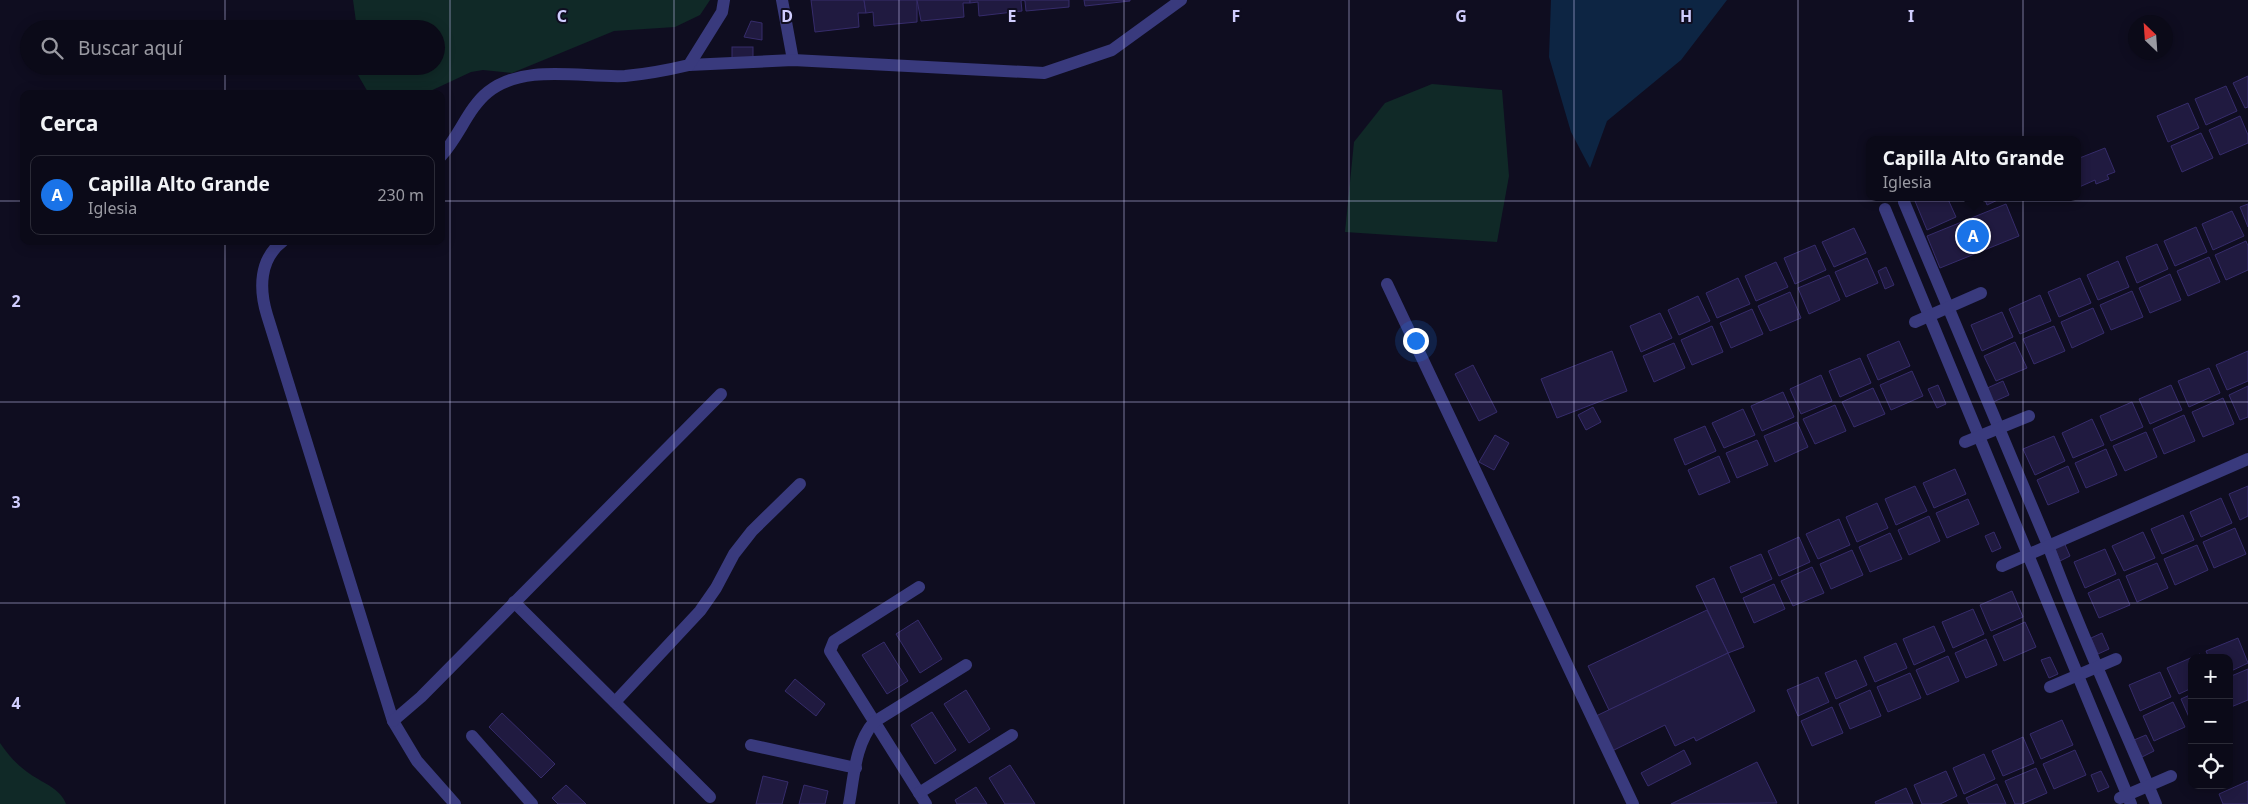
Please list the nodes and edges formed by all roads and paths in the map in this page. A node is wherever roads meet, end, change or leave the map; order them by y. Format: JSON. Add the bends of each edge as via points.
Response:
{"nodes":[{"id":1,"x":724,"y":0,"type":"edge"},
{"id":2,"x":782,"y":0,"type":"edge"},
{"id":3,"x":1181,"y":0,"type":"edge"},
{"id":4,"x":793,"y":60,"type":"junction"},
{"id":5,"x":689,"y":65,"type":"junction"},
{"id":6,"x":445,"y":151,"type":"edge"},
{"id":7,"x":1904,"y":202,"type":"dead end"},
{"id":8,"x":1885,"y":209,"type":"dead end"},
{"id":9,"x":279,"y":245,"type":"edge"},
{"id":10,"x":1387,"y":284,"type":"dead end"},
{"id":11,"x":1981,"y":293,"type":"dead end"},
{"id":12,"x":1948,"y":306,"type":"junction"},
{"id":13,"x":1929,"y":315,"type":"junction"},
{"id":14,"x":1915,"y":322,"type":"dead end"},
{"id":15,"x":721,"y":394,"type":"dead end"},
{"id":16,"x":2029,"y":416,"type":"dead end"},
{"id":17,"x":2000,"y":429,"type":"junction"},
{"id":18,"x":1979,"y":437,"type":"junction"},
{"id":19,"x":1965,"y":442,"type":"dead end"},
{"id":20,"x":2248,"y":459,"type":"edge"},
{"id":21,"x":800,"y":484,"type":"dead end"},
{"id":22,"x":2048,"y":545,"type":"junction"},
{"id":23,"x":2028,"y":555,"type":"junction"},
{"id":24,"x":2002,"y":566,"type":"dead end"},
{"id":25,"x":919,"y":586,"type":"dead end"},
{"id":26,"x":514,"y":602,"type":"junction"},
{"id":27,"x":2116,"y":660,"type":"dead end"},
{"id":28,"x":966,"y":665,"type":"dead end"},
{"id":29,"x":2099,"y":668,"type":"junction"},
{"id":30,"x":2078,"y":676,"type":"junction"},
{"id":31,"x":2050,"y":687,"type":"dead end"},
{"id":32,"x":615,"y":702,"type":"junction"},
{"id":33,"x":393,"y":721,"type":"junction"},
{"id":34,"x":874,"y":722,"type":"junction"},
{"id":35,"x":1012,"y":735,"type":"dead end"},
{"id":36,"x":472,"y":736,"type":"dead end"},
{"id":37,"x":751,"y":746,"type":"dead end"},
{"id":38,"x":856,"y":768,"type":"junction"},
{"id":39,"x":2171,"y":776,"type":"dead end"},
{"id":40,"x":2148,"y":786,"type":"junction"},
{"id":41,"x":919,"y":793,"type":"junction"},
{"id":42,"x":710,"y":797,"type":"dead end"},
{"id":43,"x":2126,"y":799,"type":"edge"},
{"id":44,"x":455,"y":804,"type":"edge"},
{"id":45,"x":532,"y":804,"type":"edge"},
{"id":46,"x":849,"y":804,"type":"edge"},
{"id":47,"x":926,"y":804,"type":"edge"},
{"id":48,"x":1633,"y":804,"type":"edge"},
{"id":49,"x":2156,"y":804,"type":"edge"}],
"edges":[{"from":1,"to":5,"type":"street","via":[[722,12]]},
{"from":2,"to":4,"type":"street"},
{"from":3,"to":4,"type":"street","via":[[1112,50],[1044,73]]},
{"from":4,"to":5,"type":"street"},
{"from":5,"to":6,"type":"street","via":[[625,76],[536,75],[504,82],[487,93],[471,111]]},
{"from":7,"to":12,"type":"street"},
{"from":8,"to":13,"type":"street"},
{"from":9,"to":33,"type":"street","via":[[265,266],[262,298]]},
{"from":10,"to":48,"type":"street"},
{"from":11,"to":12,"type":"street"},
{"from":12,"to":13,"type":"street"},
{"from":12,"to":17,"type":"street"},
{"from":13,"to":14,"type":"street"},
{"from":13,"to":18,"type":"street"},
{"from":15,"to":26,"type":"street"},
{"from":16,"to":17,"type":"street"},
{"from":17,"to":18,"type":"street"},
{"from":17,"to":22,"type":"street"},
{"from":18,"to":19,"type":"street"},
{"from":18,"to":23,"type":"street"},
{"from":20,"to":22,"type":"street"},
{"from":21,"to":32,"type":"street","via":[[752,531],[734,554],[700,611]]},
{"from":22,"to":23,"type":"street"},
{"from":22,"to":29,"type":"street","via":[[2069,603]]},
{"from":23,"to":24,"type":"street"},
{"from":23,"to":30,"type":"street"},
{"from":25,"to":34,"type":"street","via":[[834,641],[830,651]]},
{"from":26,"to":32,"type":"street"},
{"from":26,"to":33,"type":"street","via":[[421,697]]},
{"from":27,"to":29,"type":"street"},
{"from":28,"to":34,"type":"street"},
{"from":29,"to":30,"type":"street"},
{"from":29,"to":40,"type":"street"},
{"from":30,"to":31,"type":"street"},
{"from":30,"to":43,"type":"street"},
{"from":32,"to":42,"type":"street"},
{"from":33,"to":44,"type":"street","via":[[417,761]]},
{"from":34,"to":38,"type":"street","via":[[861,743]]},
{"from":34,"to":41,"type":"street"},
{"from":35,"to":41,"type":"street"},
{"from":36,"to":45,"type":"street"},
{"from":37,"to":38,"type":"street"},
{"from":38,"to":46,"type":"street"},
{"from":39,"to":40,"type":"street"},
{"from":40,"to":43,"type":"street"},
{"from":40,"to":49,"type":"street"},
{"from":41,"to":47,"type":"street"}]}
